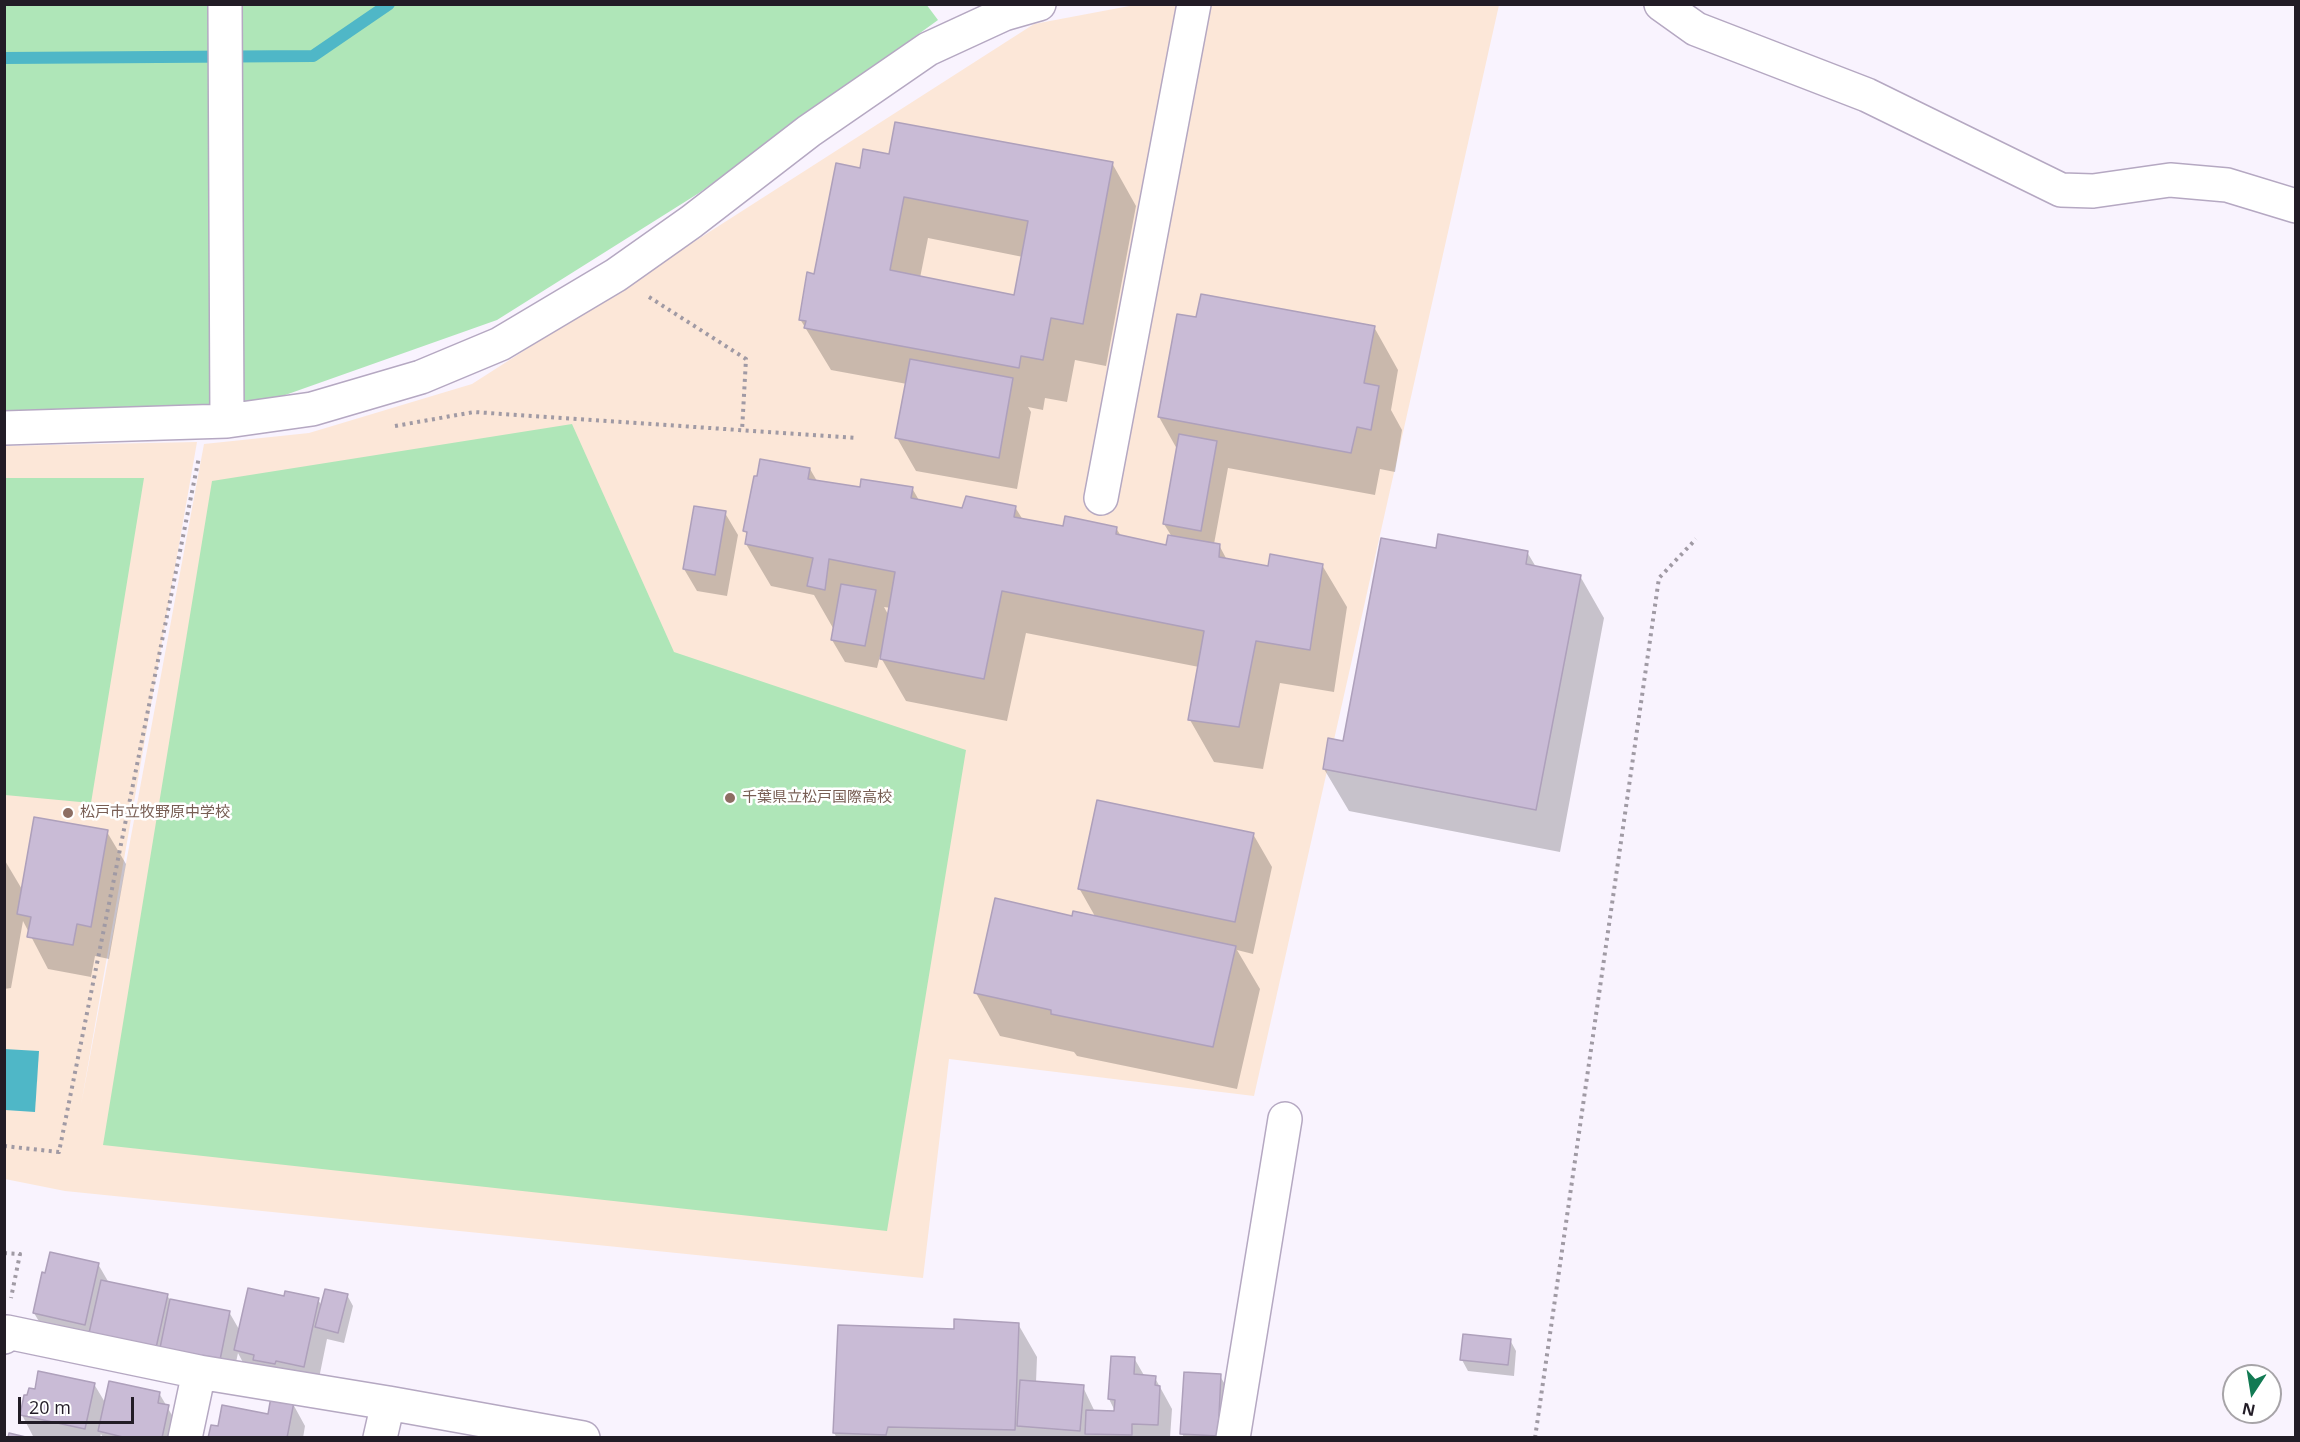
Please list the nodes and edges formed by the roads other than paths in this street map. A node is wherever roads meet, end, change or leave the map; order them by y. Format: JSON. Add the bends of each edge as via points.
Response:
{"nodes":[{"id":1,"x":225,"y":4,"type":"edge"},
{"id":2,"x":1039,"y":4,"type":"edge"},
{"id":3,"x":1194,"y":4,"type":"edge"},
{"id":4,"x":1672,"y":9,"type":"edge"},
{"id":5,"x":2295,"y":206,"type":"edge"},
{"id":6,"x":227,"y":421,"type":"junction"},
{"id":7,"x":4,"y":428,"type":"edge"},
{"id":8,"x":1101,"y":498,"type":"dead end"},
{"id":9,"x":1285,"y":1119,"type":"dead end"},
{"id":10,"x":6,"y":1334,"type":"edge"},
{"id":11,"x":199,"y":1372,"type":"junction"},
{"id":12,"x":388,"y":1403,"type":"junction"},
{"id":13,"x":185,"y":1437,"type":"edge"},
{"id":14,"x":380,"y":1437,"type":"edge"},
{"id":15,"x":583,"y":1437,"type":"edge"},
{"id":16,"x":1233,"y":1437,"type":"edge"}],
"edges":[{"from":1,"to":6,"type":"street"},
{"from":2,"to":6,"type":"street","via":[[1004,14],[928,49],[809,131],[616,275],[500,344],[421,377],[312,409]]},
{"from":3,"to":8,"type":"street"},
{"from":4,"to":5,"type":"street","via":[[1696,29],[1868,95],[2061,190],[2093,191],[2170,180],[2227,185]]},
{"from":6,"to":7,"type":"street"},
{"from":9,"to":16,"type":"street"},
{"from":10,"to":11,"type":"street"},
{"from":11,"to":12,"type":"street"},
{"from":11,"to":13,"type":"street"},
{"from":12,"to":14,"type":"street"},
{"from":12,"to":15,"type":"street"}]}
